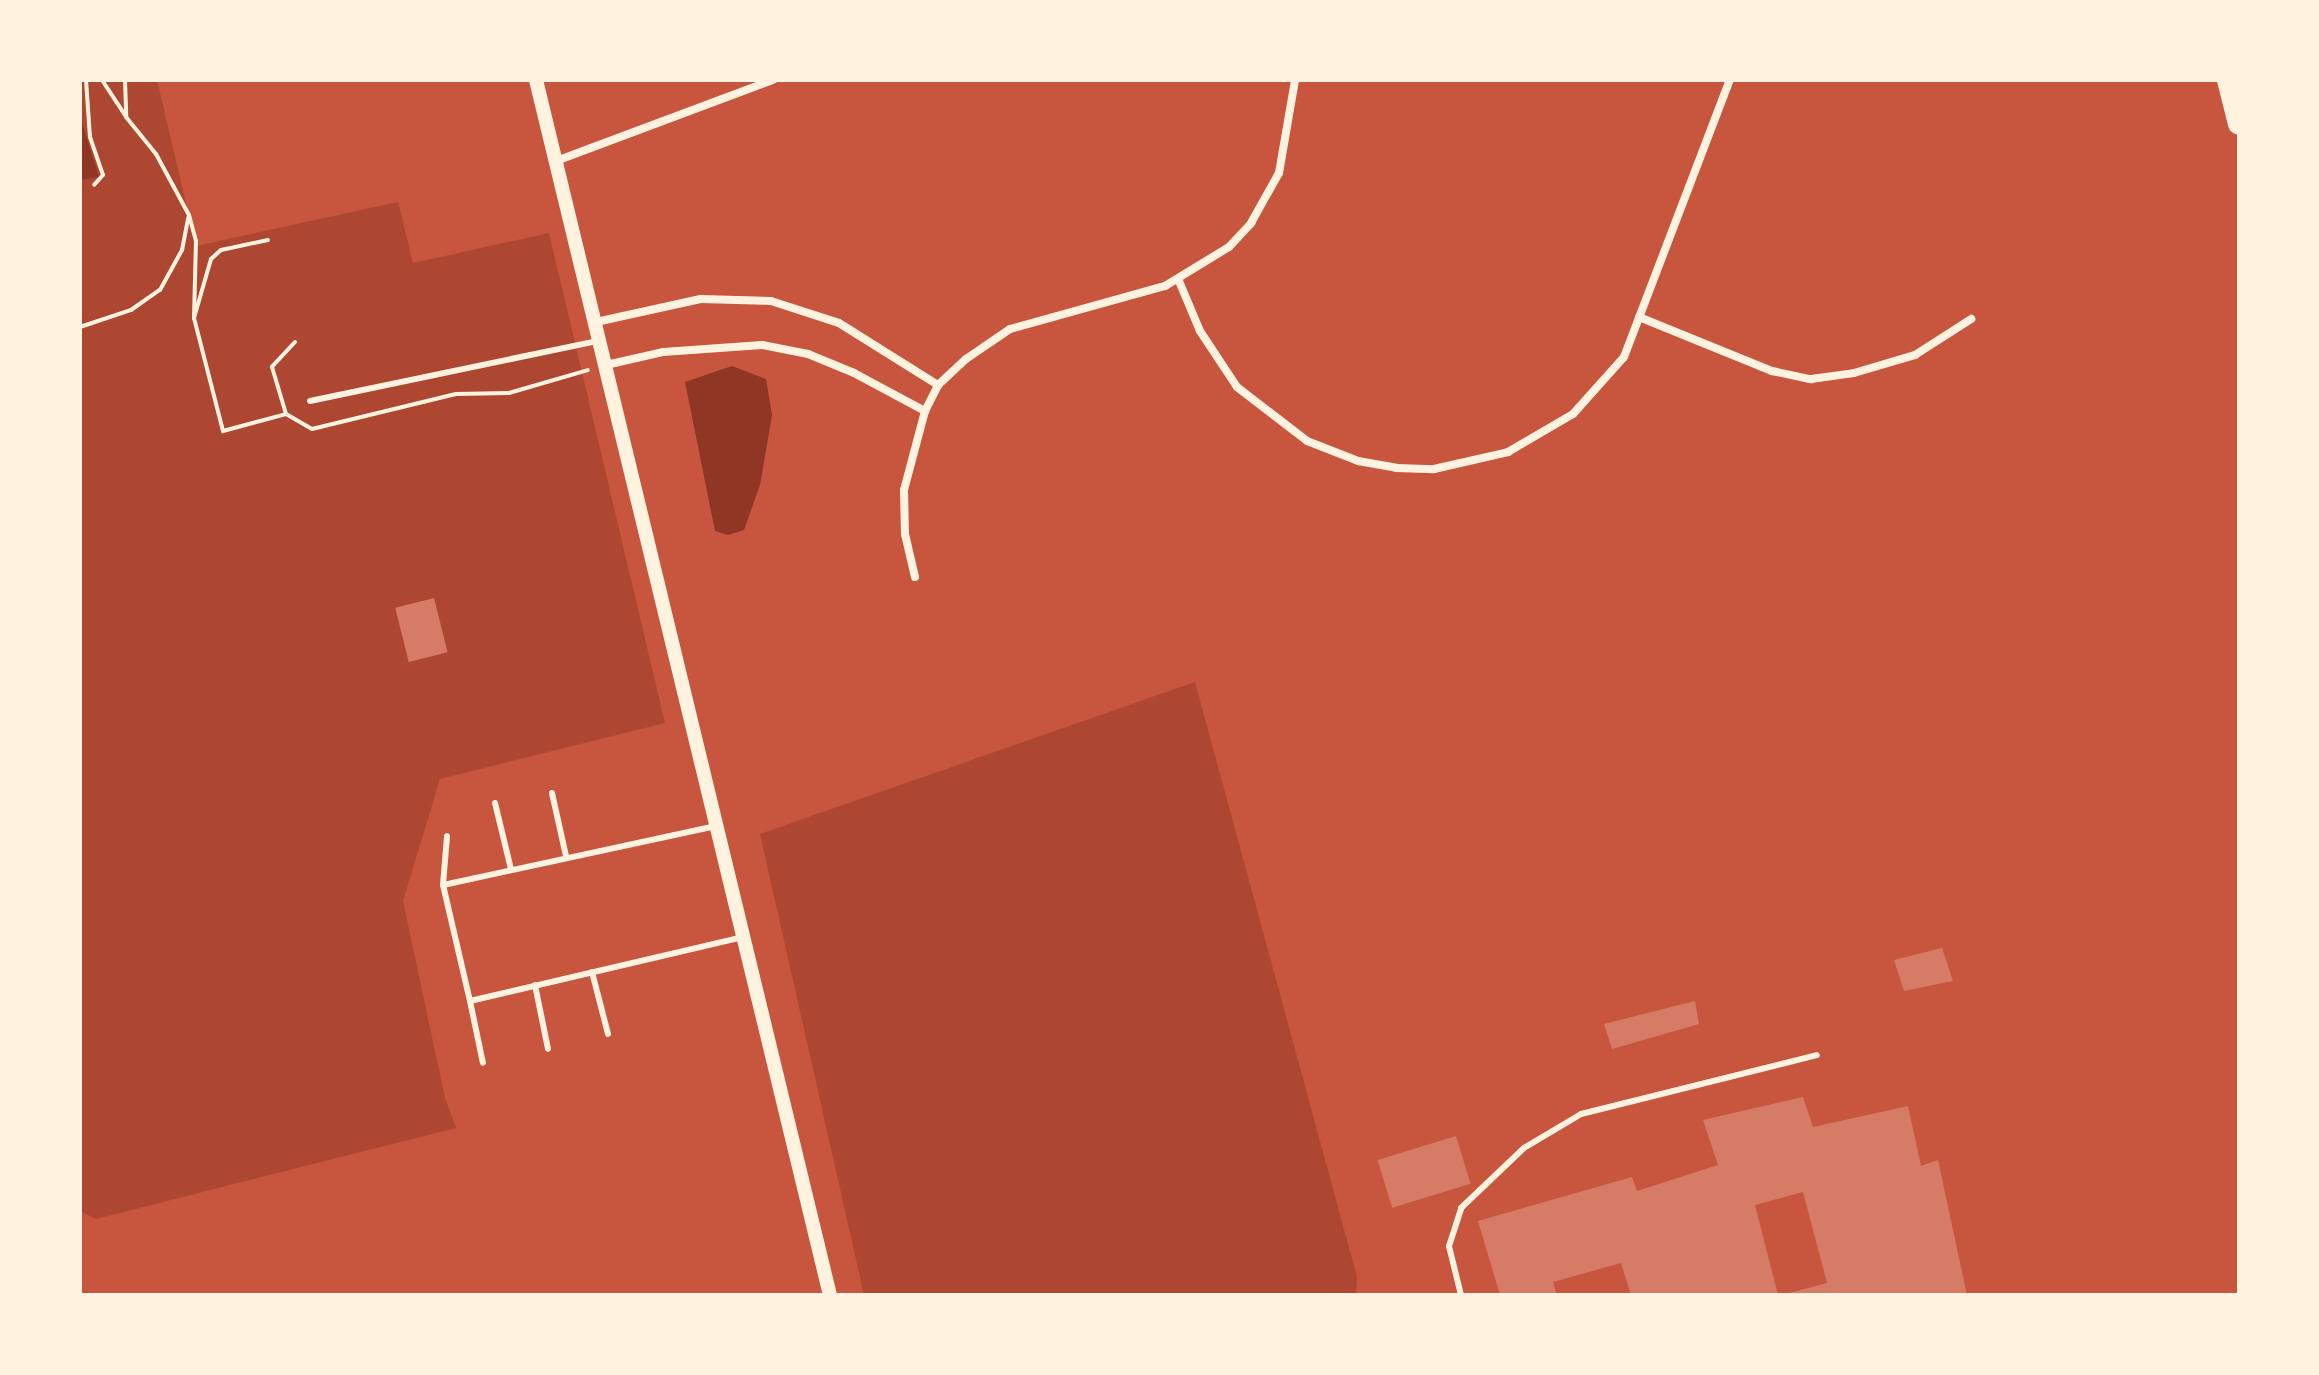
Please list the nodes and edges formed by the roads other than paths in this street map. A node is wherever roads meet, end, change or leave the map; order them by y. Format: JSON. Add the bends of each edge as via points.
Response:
{"nodes":[{"id":1,"x":536,"y":80,"type":"edge"},
{"id":2,"x":773,"y":80,"type":"edge"},
{"id":3,"x":1295,"y":80,"type":"edge"},
{"id":4,"x":1730,"y":80,"type":"edge"},
{"id":5,"x":2228,"y":80,"type":"edge"},
{"id":6,"x":2239,"y":124,"type":"edge"},
{"id":7,"x":556,"y":161,"type":"junction"},
{"id":8,"x":1179,"y":281,"type":"junction"},
{"id":9,"x":1639,"y":317,"type":"junction"},
{"id":10,"x":1971,"y":319,"type":"dead end"},
{"id":11,"x":596,"y":322,"type":"junction"},
{"id":12,"x":600,"y":340,"type":"junction"},
{"id":13,"x":606,"y":365,"type":"junction"},
{"id":14,"x":938,"y":385,"type":"junction"},
{"id":15,"x":310,"y":401,"type":"dead end"},
{"id":16,"x":925,"y":411,"type":"junction"},
{"id":17,"x":915,"y":577,"type":"dead end"},
{"id":18,"x":552,"y":793,"type":"dead end"},
{"id":19,"x":495,"y":803,"type":"dead end"},
{"id":20,"x":716,"y":826,"type":"junction"},
{"id":21,"x":447,"y":836,"type":"dead end"},
{"id":22,"x":566,"y":856,"type":"junction"},
{"id":23,"x":511,"y":869,"type":"junction"},
{"id":24,"x":443,"y":885,"type":"junction"},
{"id":25,"x":743,"y":937,"type":"junction"},
{"id":26,"x":592,"y":972,"type":"junction"},
{"id":27,"x":535,"y":985,"type":"junction"},
{"id":28,"x":470,"y":1001,"type":"junction"},
{"id":29,"x":608,"y":1034,"type":"dead end"},
{"id":30,"x":548,"y":1049,"type":"dead end"},
{"id":31,"x":1817,"y":1055,"type":"dead end"},
{"id":32,"x":483,"y":1063,"type":"dead end"},
{"id":33,"x":830,"y":1295,"type":"edge"},
{"id":34,"x":1461,"y":1295,"type":"edge"}],
"edges":[{"from":1,"to":7,"type":"street"},
{"from":2,"to":7,"type":"street"},
{"from":3,"to":8,"type":"street","via":[[1287,147],[1268,196],[1229,247]]},
{"from":4,"to":9,"type":"street"},
{"from":5,"to":6,"type":"highway"},
{"from":7,"to":11,"type":"street"},
{"from":8,"to":9,"type":"street","via":[[1215,356],[1262,411],[1322,449],[1396,468],[1471,463],[1542,436],[1601,387],[1624,357]]},
{"from":8,"to":14,"type":"street","via":[[1010,329]]},
{"from":9,"to":10,"type":"street","via":[[1772,371],[1811,379],[1915,355]]},
{"from":11,"to":12,"type":"street"},
{"from":11,"to":14,"type":"street","via":[[701,299],[771,301],[839,323]]},
{"from":12,"to":13,"type":"street"},
{"from":12,"to":15,"type":"lane"},
{"from":13,"to":16,"type":"street","via":[[663,352],[762,345],[808,354]]},
{"from":13,"to":20,"type":"street"},
{"from":14,"to":16,"type":"street"},
{"from":16,"to":17,"type":"street","via":[[904,490],[905,534]]},
{"from":18,"to":22,"type":"lane"},
{"from":19,"to":23,"type":"lane"},
{"from":20,"to":22,"type":"lane"},
{"from":20,"to":25,"type":"street"},
{"from":21,"to":24,"type":"lane"},
{"from":22,"to":23,"type":"lane"},
{"from":23,"to":24,"type":"lane"},
{"from":24,"to":28,"type":"lane"},
{"from":25,"to":26,"type":"lane"},
{"from":25,"to":33,"type":"street"},
{"from":26,"to":27,"type":"lane"},
{"from":26,"to":29,"type":"lane"},
{"from":27,"to":28,"type":"lane"},
{"from":27,"to":30,"type":"lane"},
{"from":28,"to":32,"type":"lane"},
{"from":31,"to":34,"type":"lane","via":[[1581,1114],[1524,1148],[1461,1208],[1449,1246]]}]}
